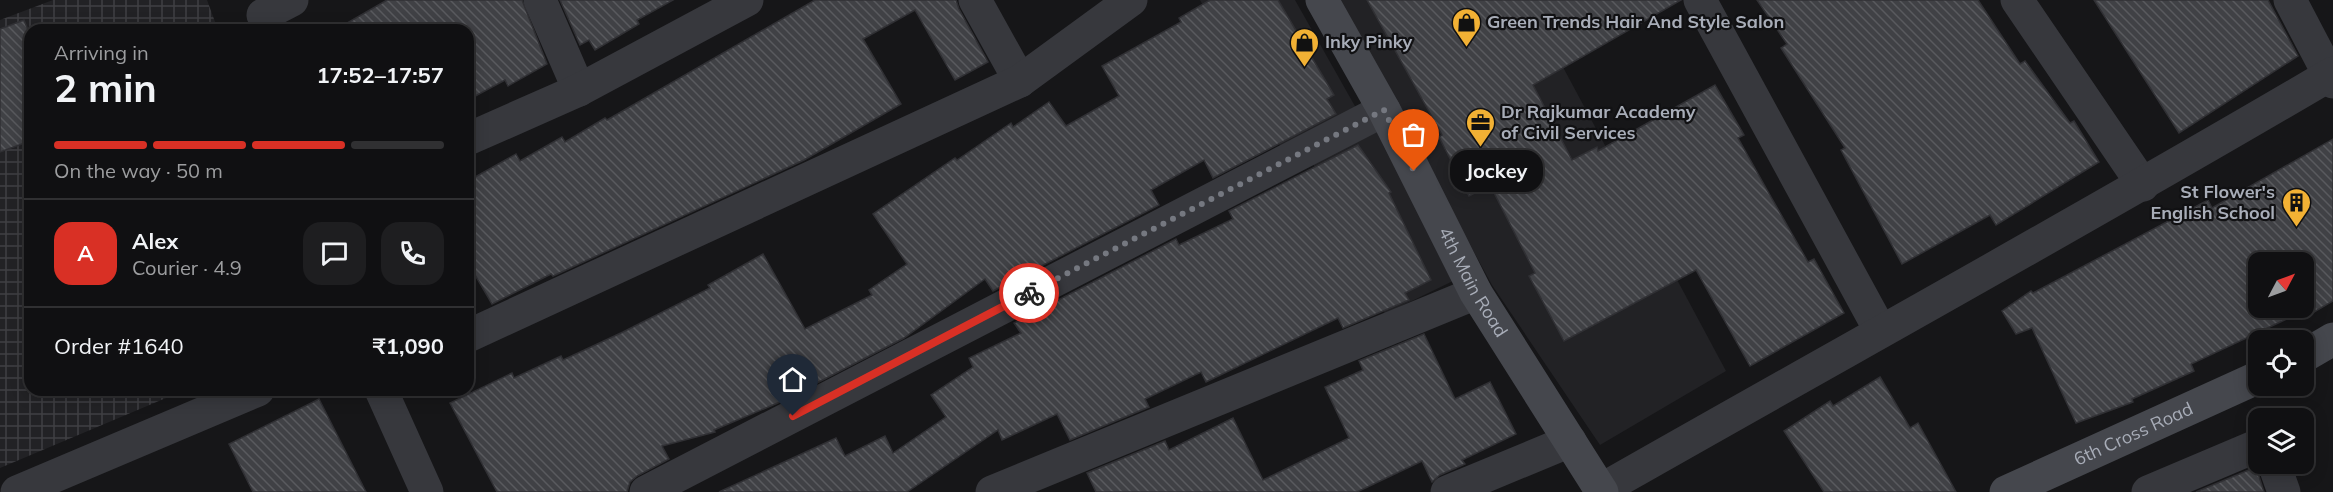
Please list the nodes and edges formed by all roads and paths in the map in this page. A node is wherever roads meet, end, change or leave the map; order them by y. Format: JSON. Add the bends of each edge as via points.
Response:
{"nodes":[{"id":1,"x":291,"y":0,"type":"edge"},
{"id":2,"x":540,"y":0,"type":"edge"},
{"id":3,"x":747,"y":0,"type":"edge"},
{"id":4,"x":975,"y":0,"type":"edge"},
{"id":5,"x":1131,"y":0,"type":"edge"},
{"id":6,"x":1322,"y":0,"type":"edge"},
{"id":7,"x":1700,"y":0,"type":"edge"},
{"id":8,"x":2290,"y":0,"type":"edge"},
{"id":9,"x":2024,"y":2,"type":"edge"},
{"id":10,"x":263,"y":15,"type":"edge"},
{"id":11,"x":2332,"y":76,"type":"edge"},
{"id":12,"x":1020,"y":81,"type":"junction"},
{"id":13,"x":579,"y":90,"type":"junction"},
{"id":14,"x":1384,"y":110,"type":"junction"},
{"id":15,"x":474,"y":136,"type":"edge"},
{"id":16,"x":2144,"y":185,"type":"junction"},
{"id":17,"x":1476,"y":293,"type":"junction"},
{"id":18,"x":1880,"y":330,"type":"junction"},
{"id":19,"x":474,"y":333,"type":"edge"},
{"id":20,"x":2333,"y":339,"type":"edge"},
{"id":21,"x":2314,"y":350,"type":"edge"},
{"id":22,"x":2248,"y":382,"type":"edge"},
{"id":23,"x":244,"y":396,"type":"edge"},
{"id":24,"x":384,"y":396,"type":"edge"},
{"id":25,"x":1570,"y":441,"type":"junction"},
{"id":26,"x":2248,"y":450,"type":"edge"},
{"id":27,"x":2278,"y":474,"type":"edge"},
{"id":28,"x":1601,"y":491,"type":"edge"},
{"id":29,"x":17,"y":492,"type":"edge"},
{"id":30,"x":427,"y":492,"type":"edge"},
{"id":31,"x":646,"y":492,"type":"edge"},
{"id":32,"x":992,"y":492,"type":"edge"},
{"id":33,"x":1448,"y":492,"type":"edge"},
{"id":34,"x":2006,"y":492,"type":"edge"},
{"id":35,"x":2148,"y":492,"type":"edge"},
{"id":36,"x":2284,"y":492,"type":"edge"}],
"edges":[{"from":1,"to":10,"type":"street"},
{"from":2,"to":13,"type":"street"},
{"from":3,"to":13,"type":"street"},
{"from":4,"to":12,"type":"street"},
{"from":5,"to":12,"type":"street"},
{"from":6,"to":14,"type":"street","name":"4th Main Road"},
{"from":7,"to":18,"type":"street"},
{"from":8,"to":11,"type":"street"},
{"from":9,"to":16,"type":"street"},
{"from":11,"to":16,"type":"street"},
{"from":12,"to":19,"type":"street"},
{"from":13,"to":15,"type":"street"},
{"from":14,"to":17,"type":"street","name":"4th Main Road"},
{"from":14,"to":31,"type":"street"},
{"from":16,"to":18,"type":"street"},
{"from":17,"to":25,"type":"street","name":"4th Main Road"},
{"from":17,"to":32,"type":"street"},
{"from":18,"to":28,"type":"street"},
{"from":20,"to":21,"type":"street"},
{"from":22,"to":34,"type":"street","name":"6th Cross Road"},
{"from":23,"to":29,"type":"street"},
{"from":24,"to":30,"type":"street"},
{"from":25,"to":28,"type":"street","name":"4th Main Road"},
{"from":25,"to":33,"type":"street"},
{"from":26,"to":35,"type":"street"},
{"from":27,"to":36,"type":"street"}]}
